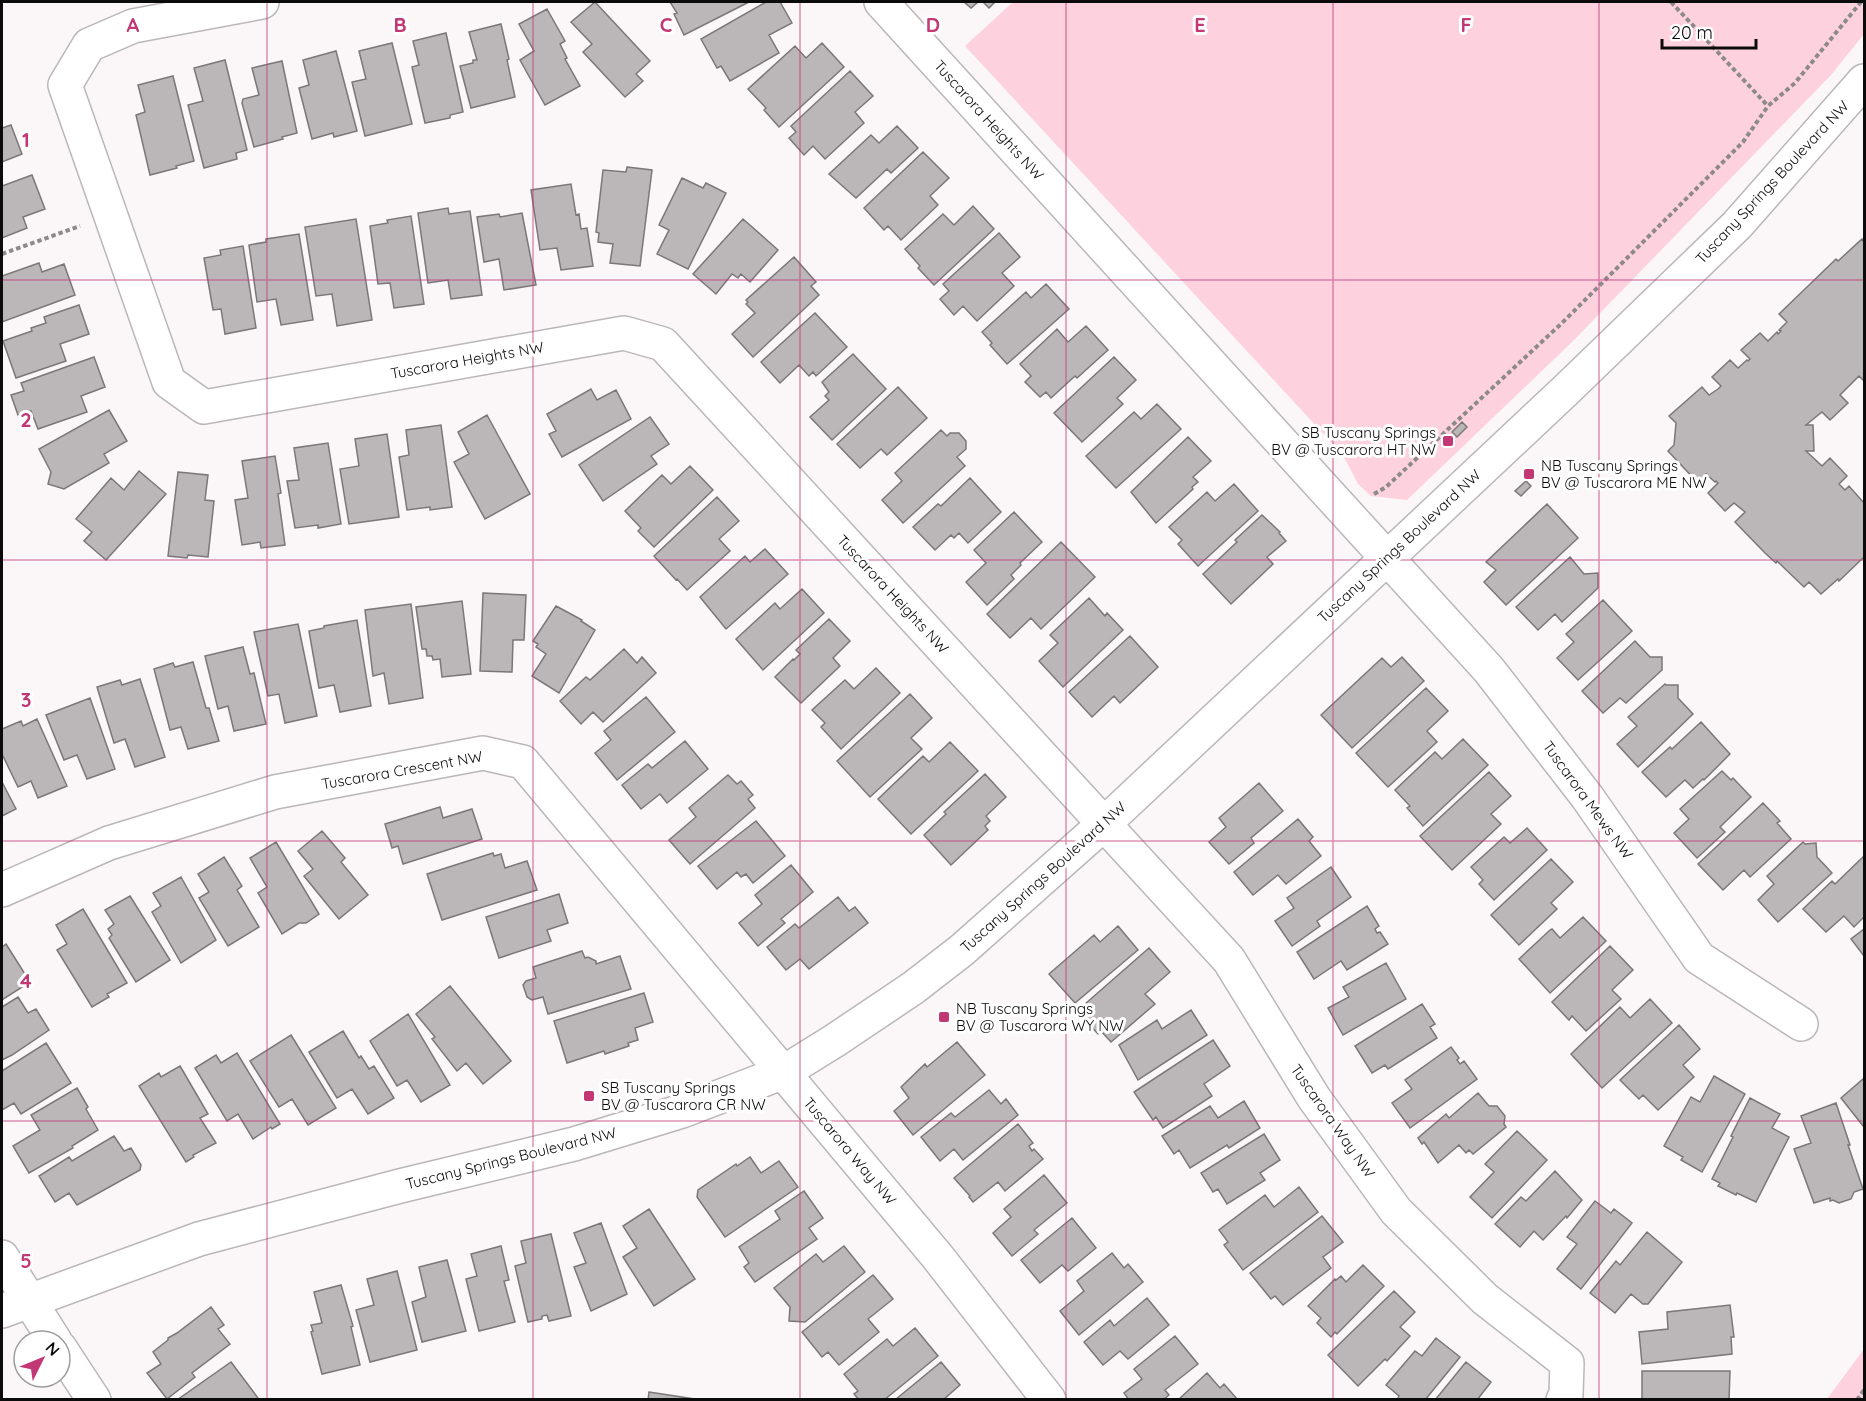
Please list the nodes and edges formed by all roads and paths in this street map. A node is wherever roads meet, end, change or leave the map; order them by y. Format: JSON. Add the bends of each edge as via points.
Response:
{"nodes":[{"id":1,"x":262,"y":2,"type":"edge"},
{"id":2,"x":881,"y":2,"type":"edge"},
{"id":3,"x":1671,"y":2,"type":"edge"},
{"id":4,"x":1861,"y":2,"type":"edge"},
{"id":5,"x":1864,"y":81,"type":"edge"},
{"id":6,"x":1768,"y":106,"type":"junction"},
{"id":7,"x":112,"y":214,"type":"junction"},
{"id":8,"x":2,"y":254,"type":"edge"},
{"id":9,"x":1374,"y":494,"type":"dead end"},
{"id":10,"x":1387,"y":559,"type":"junction"},
{"id":11,"x":1104,"y":823,"type":"junction"},
{"id":12,"x":2,"y":890,"type":"edge"},
{"id":13,"x":1801,"y":1024,"type":"dead end"},
{"id":14,"x":784,"y":1072,"type":"junction"},
{"id":15,"x":2,"y":1257,"type":"edge"},
{"id":16,"x":15,"y":1306,"type":"edge"},
{"id":17,"x":41,"y":1329,"type":"edge"},
{"id":18,"x":72,"y":1366,"type":"edge"},
{"id":19,"x":1864,"y":1390,"type":"edge"},
{"id":20,"x":94,"y":1400,"type":"edge"},
{"id":21,"x":1049,"y":1400,"type":"edge"},
{"id":22,"x":1563,"y":1400,"type":"edge"},
{"id":23,"x":1857,"y":1400,"type":"edge"}],
"edges":[{"from":1,"to":7,"type":"street","name":"Tuscarora Heights NW","via":[[134,26],[89,45],[65,85]]},
{"from":2,"to":10,"type":"street","name":"Tuscarora Heights NW"},
{"from":3,"to":6,"type":"path"},
{"from":4,"to":6,"type":"path","via":[[1795,83]]},
{"from":5,"to":10,"type":"street","name":"Tuscany Springs Boulevard NW","via":[[1737,225]]},
{"from":6,"to":9,"type":"path","via":[[1743,142],[1562,323]]},
{"from":7,"to":8,"type":"path"},
{"from":7,"to":11,"type":"street","name":"Tuscarora Heights NW","via":[[169,382],[204,407],[624,333],[663,344]]},
{"from":10,"to":11,"type":"street","name":"Tuscany Springs Boulevard NW"},
{"from":10,"to":13,"type":"street","name":"Tuscarora Mews NW","via":[[1489,670],[1588,798],[1699,958]]},
{"from":11,"to":14,"type":"street","name":"Tuscany Springs Boulevard NW","via":[[962,950],[913,988]]},
{"from":11,"to":22,"type":"street","name":"Tuscarora Way NW","via":[[1229,960],[1314,1098],[1396,1210],[1485,1299],[1567,1363]]},
{"from":12,"to":14,"type":"street","name":"Tuscarora Crescent NW","via":[[109,843],[274,792],[483,753],[523,762]]},
{"from":14,"to":16,"type":"street","name":"Tuscany Springs Boulevard NW","via":[[682,1111],[574,1144],[199,1239]]},
{"from":14,"to":21,"type":"street","name":"Tuscarora Way NW","via":[[937,1256]]},
{"from":15,"to":16,"type":"street"},
{"from":16,"to":17,"type":"street"},
{"from":18,"to":20,"type":"street"},
{"from":19,"to":23,"type":"path"}]}
